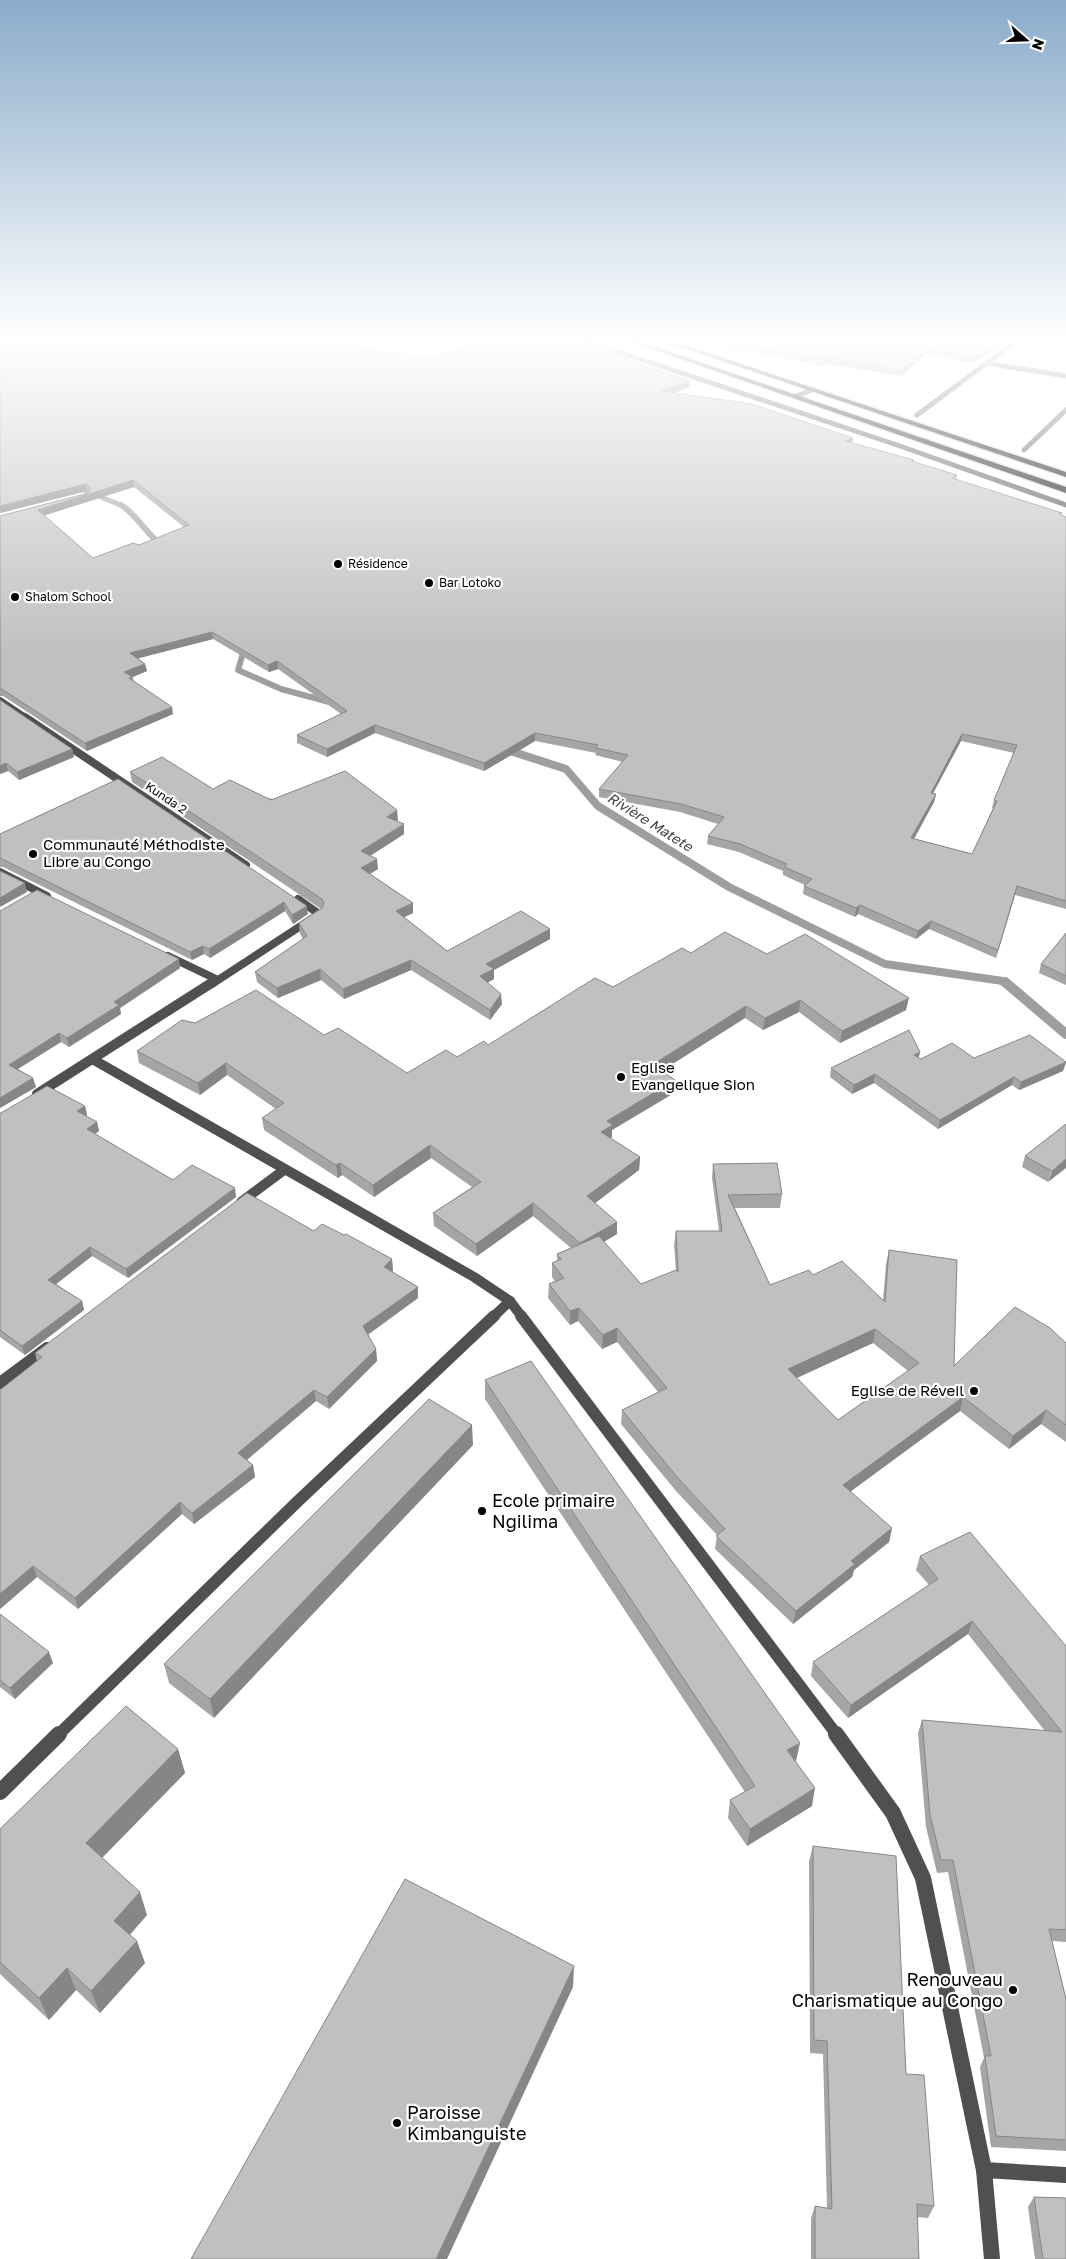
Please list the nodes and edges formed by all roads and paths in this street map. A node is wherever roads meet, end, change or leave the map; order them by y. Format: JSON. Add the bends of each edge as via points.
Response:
{"nodes":[{"id":1,"x":889,"y":442,"type":"edge"},
{"id":2,"x":929,"y":442,"type":"edge"},
{"id":3,"x":969,"y":442,"type":"edge"},
{"id":4,"x":1032,"y":442,"type":"edge"},
{"id":5,"x":1024,"y":450,"type":"dead end"},
{"id":6,"x":1066,"y":475,"type":"edge"},
{"id":7,"x":1066,"y":490,"type":"edge"},
{"id":8,"x":1066,"y":505,"type":"edge"},
{"id":9,"x":0,"y":700,"type":"edge"},
{"id":10,"x":254,"y":870,"type":"edge"},
{"id":11,"x":0,"y":872,"type":"edge"},
{"id":12,"x":287,"y":892,"type":"edge"},
{"id":13,"x":56,"y":901,"type":"edge"},
{"id":14,"x":163,"y":953,"type":"edge"},
{"id":15,"x":216,"y":979,"type":"junction"},
{"id":16,"x":94,"y":1060,"type":"junction"},
{"id":17,"x":26,"y":1100,"type":"edge"},
{"id":18,"x":284,"y":1170,"type":"junction"},
{"id":19,"x":228,"y":1212,"type":"edge"},
{"id":20,"x":510,"y":1301,"type":"junction"},
{"id":21,"x":55,"y":1342,"type":"edge"},
{"id":22,"x":0,"y":1383,"type":"edge"},
{"id":23,"x":0,"y":1792,"type":"edge"},
{"id":24,"x":984,"y":2170,"type":"junction"},
{"id":25,"x":1066,"y":2175,"type":"edge"},
{"id":26,"x":992,"y":2259,"type":"edge"}],
"edges":[{"from":1,"to":8,"type":"street"},
{"from":2,"to":7,"type":"highway"},
{"from":3,"to":6,"type":"highway"},
{"from":4,"to":5,"type":"street"},
{"from":9,"to":10,"type":"street","name":"Kunda 2"},
{"from":11,"to":13,"type":"street","via":[[35,894]]},
{"from":12,"to":15,"type":"street","via":[[320,914]]},
{"from":14,"to":15,"type":"street"},
{"from":15,"to":16,"type":"street"},
{"from":16,"to":17,"type":"street"},
{"from":16,"to":18,"type":"street"},
{"from":18,"to":19,"type":"street"},
{"from":18,"to":20,"type":"street","via":[[474,1277]]},
{"from":20,"to":23,"type":"street","via":[[296,1503]]},
{"from":20,"to":24,"type":"street","via":[[782,1660],[893,1813],[923,1878]]},
{"from":21,"to":22,"type":"street"},
{"from":24,"to":25,"type":"street"},
{"from":24,"to":26,"type":"street"}]}
